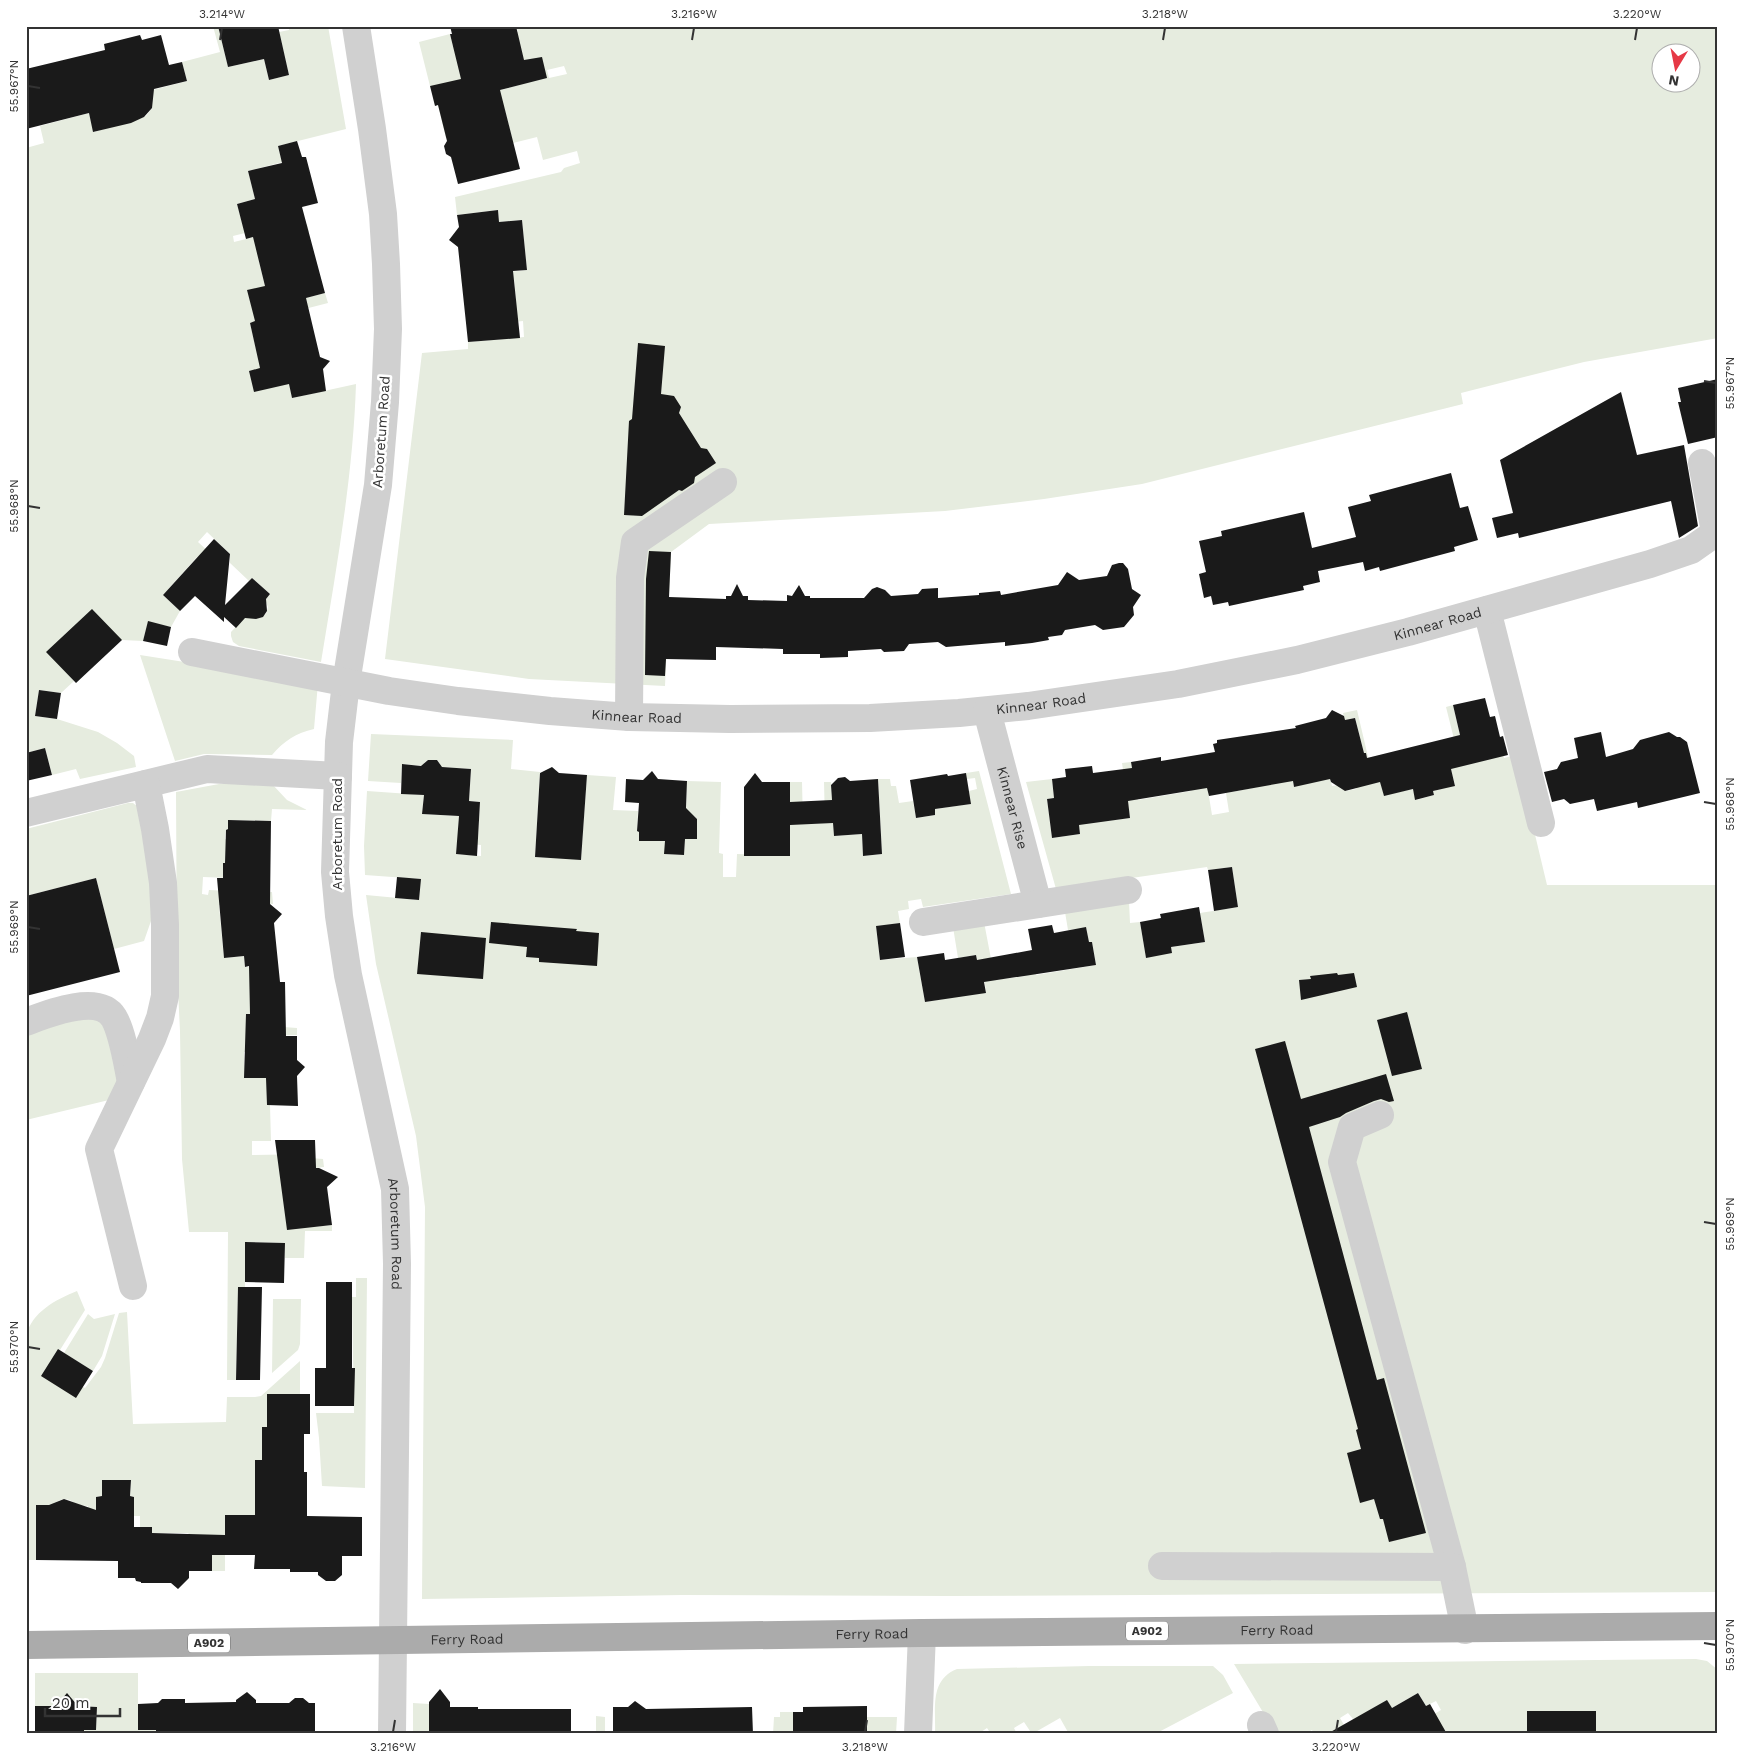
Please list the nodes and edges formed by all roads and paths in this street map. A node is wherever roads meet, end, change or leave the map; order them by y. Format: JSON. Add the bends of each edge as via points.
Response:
{"nodes":[{"id":1,"x":356,"y":26,"type":"edge"},
{"id":2,"x":1702,"y":463,"type":"dead end"},
{"id":3,"x":723,"y":482,"type":"dead end"},
{"id":4,"x":1716,"y":531,"type":"edge"},
{"id":5,"x":1487,"y":610,"type":"junction"},
{"id":6,"x":192,"y":652,"type":"dead end"},
{"id":7,"x":346,"y":683,"type":"junction"},
{"id":8,"x":987,"y":711,"type":"junction"},
{"id":9,"x":629,"y":717,"type":"junction"},
{"id":10,"x":338,"y":776,"type":"junction"},
{"id":11,"x":146,"y":784,"type":"junction"},
{"id":12,"x":26,"y":813,"type":"edge"},
{"id":13,"x":1541,"y":823,"type":"dead end"},
{"id":14,"x":1128,"y":890,"type":"dead end"},
{"id":15,"x":1038,"y":904,"type":"junction"},
{"id":16,"x":923,"y":922,"type":"dead end"},
{"id":17,"x":26,"y":1022,"type":"edge"},
{"id":18,"x":131,"y":1082,"type":"junction"},
{"id":19,"x":1380,"y":1116,"type":"dead end"},
{"id":20,"x":133,"y":1286,"type":"dead end"},
{"id":21,"x":1162,"y":1566,"type":"dead end"},
{"id":22,"x":1452,"y":1568,"type":"junction"},
{"id":23,"x":1718,"y":1626,"type":"edge"},
{"id":24,"x":1465,"y":1630,"type":"junction"},
{"id":25,"x":922,"y":1633,"type":"junction"},
{"id":26,"x":393,"y":1641,"type":"junction"},
{"id":27,"x":26,"y":1645,"type":"edge"},
{"id":28,"x":392,"y":1734,"type":"edge"},
{"id":29,"x":918,"y":1734,"type":"edge"}],
"edges":[{"from":1,"to":7,"type":"street","name":"Arboretum Road","via":[[377,164],[388,329],[378,485]]},
{"from":2,"to":4,"type":"street","name":"Kinnear Road"},
{"from":3,"to":9,"type":"street","via":[[635,542],[630,578]]},
{"from":4,"to":5,"type":"street","name":"Kinnear Road","via":[[1691,550],[1673,557]]},
{"from":5,"to":8,"type":"street","name":"Kinnear Road","via":[[1229,675]]},
{"from":5,"to":13,"type":"street"},
{"from":6,"to":7,"type":"street","name":"Kinnear Road"},
{"from":7,"to":9,"type":"street","name":"Kinnear Road","via":[[468,703]]},
{"from":7,"to":10,"type":"street","name":"Arboretum Road"},
{"from":8,"to":9,"type":"street","name":"Kinnear Road","via":[[870,718]]},
{"from":8,"to":15,"type":"street","name":"Kinnear Rise"},
{"from":10,"to":11,"type":"street","via":[[207,769]]},
{"from":10,"to":26,"type":"street","name":"Arboretum Road","via":[[336,872],[340,922],[354,1008],[394,1189],[397,1224]]},
{"from":11,"to":12,"type":"street"},
{"from":11,"to":18,"type":"street","via":[[163,883],[165,996],[154,1034]]},
{"from":14,"to":15,"type":"street"},
{"from":15,"to":16,"type":"street"},
{"from":17,"to":18,"type":"street","via":[[88,1005],[102,1007],[115,1019]]},
{"from":18,"to":20,"type":"street","via":[[99,1149]]},
{"from":19,"to":22,"type":"street","via":[[1352,1127],[1342,1162]]},
{"from":21,"to":22,"type":"street"},
{"from":22,"to":24,"type":"street"},
{"from":23,"to":24,"type":"main road","name":"Ferry Road","number":"A902"},
{"from":24,"to":25,"type":"main road","name":"Ferry Road","number":"A902"},
{"from":25,"to":26,"type":"main road","name":"Ferry Road","number":"A902"},
{"from":25,"to":29,"type":"street"},
{"from":26,"to":27,"type":"main road","name":"Ferry Road","number":"A902"},
{"from":26,"to":28,"type":"street","name":"Arboretum Road"}]}
